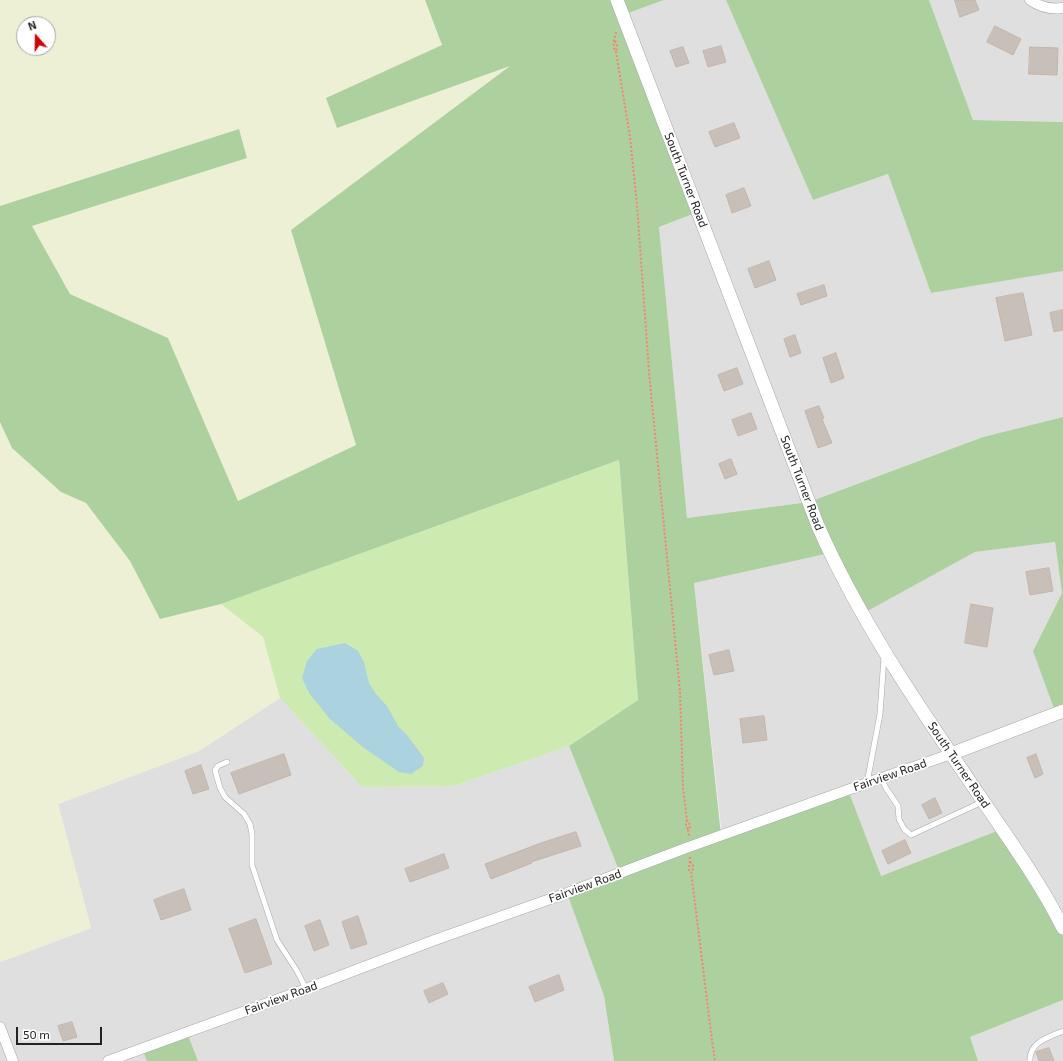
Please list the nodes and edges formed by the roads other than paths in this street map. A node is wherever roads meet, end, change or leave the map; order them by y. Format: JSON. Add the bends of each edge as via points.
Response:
{"nodes":[{"id":1,"x":617,"y":0,"type":"edge"},
{"id":2,"x":1030,"y":0,"type":"edge"},
{"id":3,"x":1063,"y":8,"type":"edge"},
{"id":4,"x":885,"y":652,"type":"junction"},
{"id":5,"x":1063,"y":711,"type":"edge"},
{"id":6,"x":951,"y":754,"type":"junction"},
{"id":7,"x":227,"y":762,"type":"dead end"},
{"id":8,"x":881,"y":778,"type":"junction"},
{"id":9,"x":867,"y":783,"type":"junction"},
{"id":10,"x":983,"y":801,"type":"junction"},
{"id":11,"x":1063,"y":928,"type":"edge"},
{"id":12,"x":306,"y":989,"type":"junction"},
{"id":13,"x":0,"y":1027,"type":"edge"},
{"id":14,"x":1063,"y":1031,"type":"edge"},
{"id":15,"x":13,"y":1061,"type":"edge"},
{"id":16,"x":108,"y":1061,"type":"edge"},
{"id":17,"x":1030,"y":1061,"type":"edge"}],
"edges":[{"from":1,"to":4,"type":"street","name":"South Turner Road","via":[[818,526],[849,591]]},
{"from":2,"to":3,"type":"street","via":[[1044,8]]},
{"from":4,"to":6,"type":"street","name":"South Turner Road"},
{"from":4,"to":9,"type":"lane","via":[[880,714]]},
{"from":5,"to":6,"type":"street","name":"Fairview Road"},
{"from":6,"to":8,"type":"street","name":"Fairview Road"},
{"from":6,"to":10,"type":"street","name":"South Turner Road"},
{"from":7,"to":12,"type":"lane","via":[[215,770],[220,788],[250,824],[252,865],[277,940]]},
{"from":8,"to":9,"type":"street","name":"Fairview Road"},
{"from":8,"to":10,"type":"lane","via":[[898,806],[899,819],[904,830],[911,835]]},
{"from":9,"to":12,"type":"street","name":"Fairview Road"},
{"from":10,"to":11,"type":"street","name":"South Turner Road","via":[[1038,882]]},
{"from":12,"to":16,"type":"street","name":"Fairview Road"},
{"from":13,"to":15,"type":"street"},
{"from":14,"to":17,"type":"lane","via":[[1040,1041],[1031,1052]]}]}
